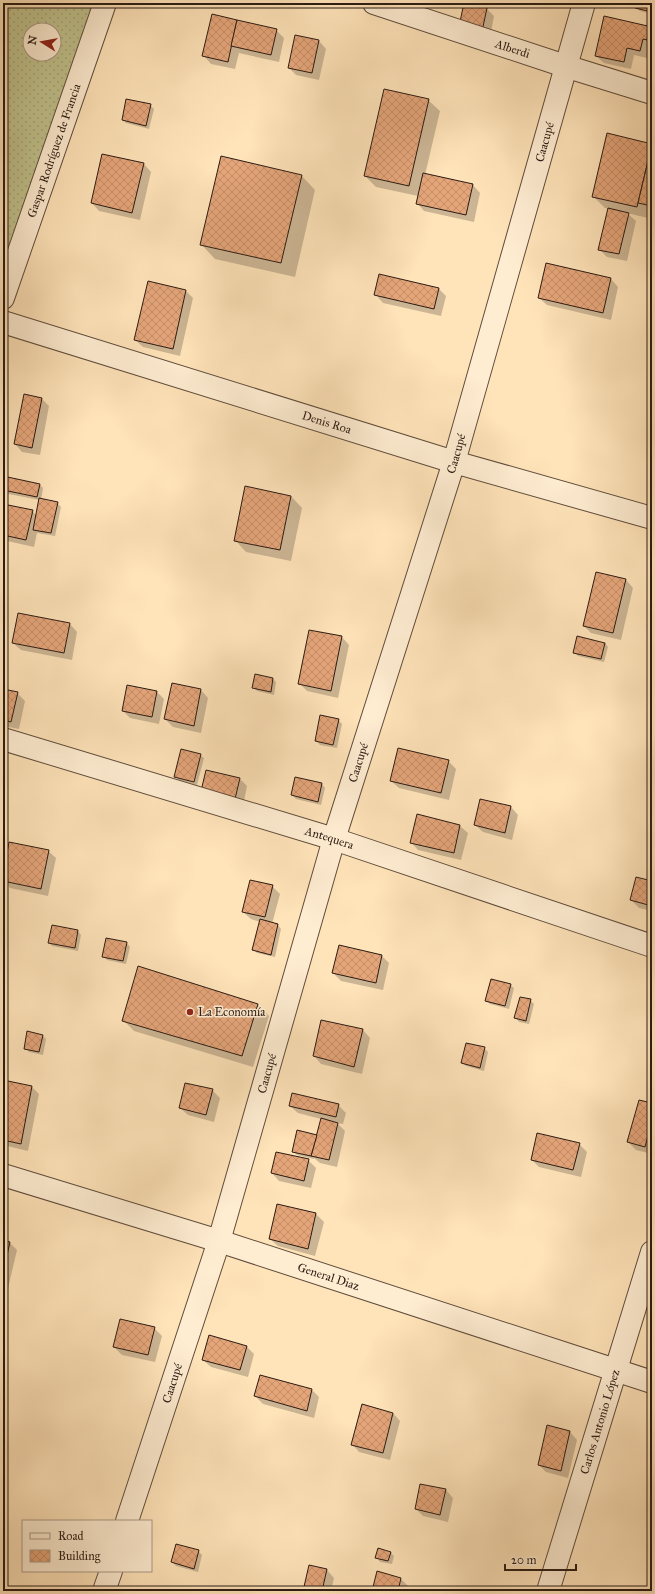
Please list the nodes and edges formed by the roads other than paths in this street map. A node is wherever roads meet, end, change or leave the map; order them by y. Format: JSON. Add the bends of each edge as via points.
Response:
{"nodes":[{"id":1,"x":105,"y":3,"type":"edge"},
{"id":2,"x":374,"y":3,"type":"edge"},
{"id":3,"x":584,"y":3,"type":"edge"},
{"id":4,"x":565,"y":66,"type":"junction"},
{"id":5,"x":652,"y":93,"type":"edge"},
{"id":6,"x":3,"y":298,"type":"edge"},
{"id":7,"x":3,"y":322,"type":"edge"},
{"id":8,"x":454,"y":462,"type":"junction"},
{"id":9,"x":652,"y":518,"type":"edge"},
{"id":10,"x":3,"y":739,"type":"edge"},
{"id":11,"x":334,"y":839,"type":"junction"},
{"id":12,"x":652,"y":946,"type":"edge"},
{"id":13,"x":3,"y":1175,"type":"edge"},
{"id":14,"x":219,"y":1241,"type":"junction"},
{"id":15,"x":652,"y":1252,"type":"edge"},
{"id":16,"x":617,"y":1370,"type":"junction"},
{"id":17,"x":652,"y":1382,"type":"edge"},
{"id":18,"x":127,"y":1520,"type":"edge"},
{"id":19,"x":111,"y":1572,"type":"edge"},
{"id":20,"x":104,"y":1591,"type":"edge"},
{"id":21,"x":548,"y":1591,"type":"edge"}],
"edges":[{"from":1,"to":6,"type":"street","name":"Gaspar Rodríguez de Francia"},
{"from":2,"to":4,"type":"street","name":"Alberdi"},
{"from":3,"to":4,"type":"street","name":"Caacupé"},
{"from":4,"to":5,"type":"street","name":"Alberdi"},
{"from":4,"to":8,"type":"street","name":"Caacupé"},
{"from":7,"to":8,"type":"street","name":"Denis Roa"},
{"from":8,"to":9,"type":"street","name":"Denis Roa"},
{"from":8,"to":11,"type":"street","name":"Caacupé"},
{"from":10,"to":11,"type":"street","name":"Antequera"},
{"from":11,"to":12,"type":"street","name":"Antequera"},
{"from":11,"to":14,"type":"street","name":"Caacupé"},
{"from":13,"to":14,"type":"street","name":"General Diaz"},
{"from":14,"to":16,"type":"street","name":"General Diaz"},
{"from":14,"to":18,"type":"street","name":"Caacupé"},
{"from":15,"to":16,"type":"street","name":"Carlos Antonio López"},
{"from":16,"to":17,"type":"street","name":"General Diaz"},
{"from":16,"to":21,"type":"street","name":"Carlos Antonio López"},
{"from":19,"to":20,"type":"street"}]}
